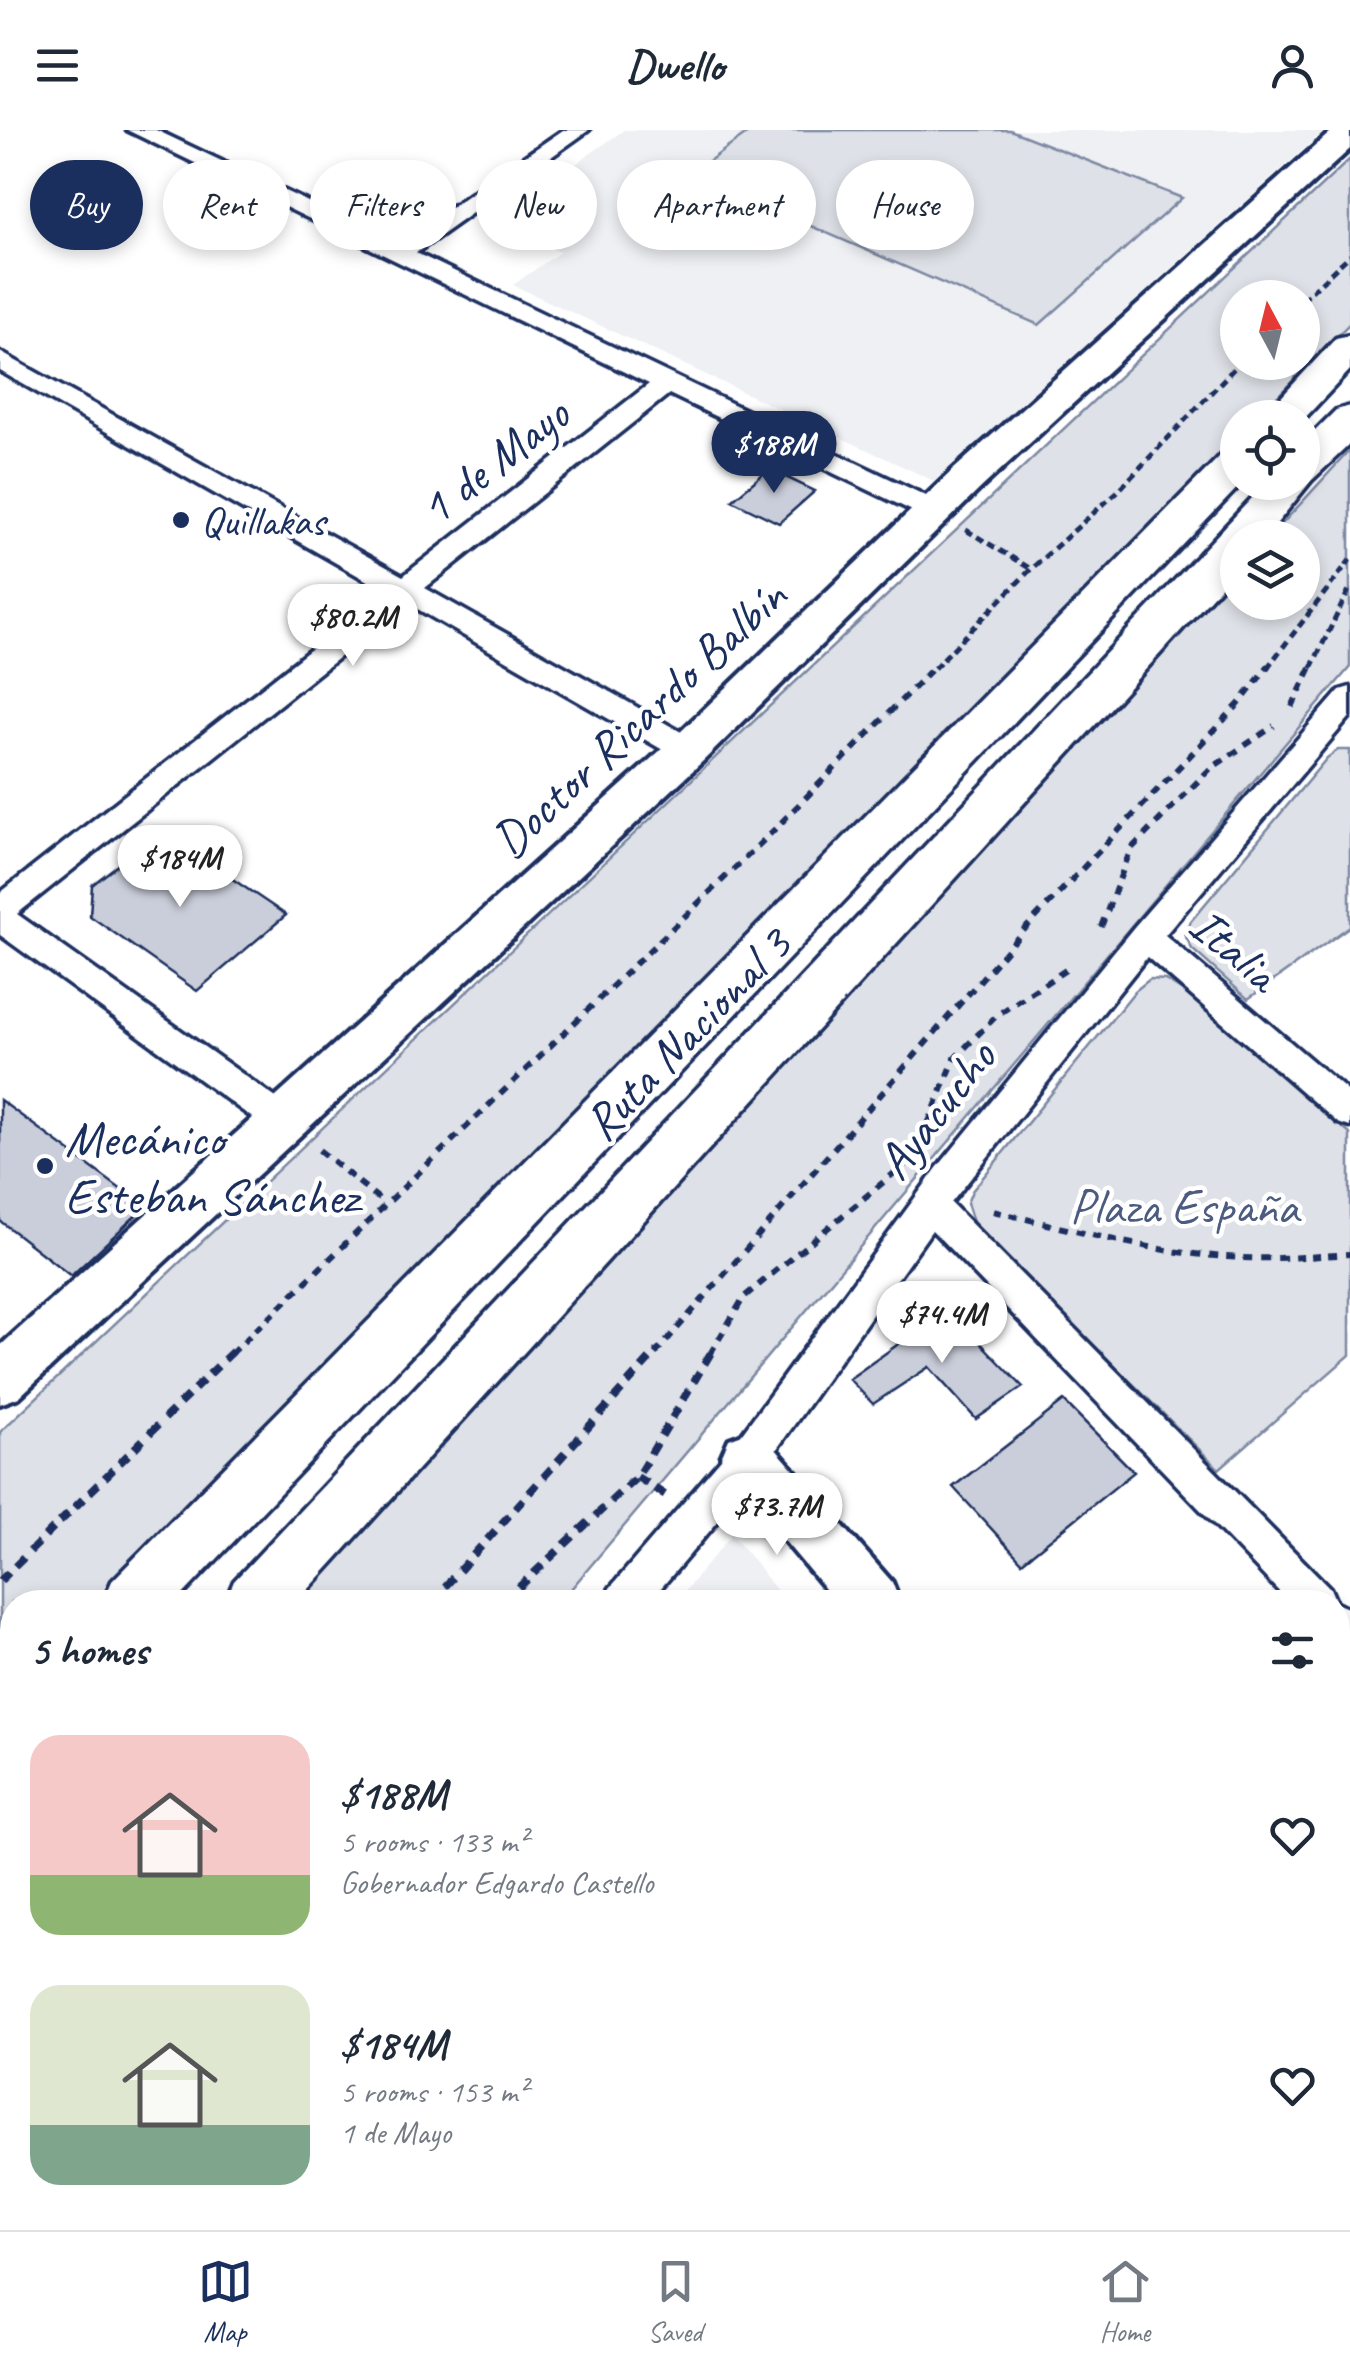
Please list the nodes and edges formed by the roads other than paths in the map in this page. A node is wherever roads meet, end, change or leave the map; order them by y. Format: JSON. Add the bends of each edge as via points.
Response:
{"nodes":[{"id":1,"x":138,"y":130,"type":"edge"},
{"id":2,"x":578,"y":130,"type":"edge"},
{"id":3,"x":1350,"y":132,"type":"edge"},
{"id":4,"x":398,"y":254,"type":"junction"},
{"id":5,"x":1350,"y":347,"type":"edge"},
{"id":6,"x":0,"y":360,"type":"edge"},
{"id":7,"x":669,"y":381,"type":"junction"},
{"id":8,"x":1299,"y":400,"type":"edge"},
{"id":9,"x":1350,"y":418,"type":"edge"},
{"id":10,"x":1320,"y":450,"type":"edge"},
{"id":11,"x":1220,"y":482,"type":"edge"},
{"id":12,"x":1275,"y":500,"type":"edge"},
{"id":13,"x":934,"y":511,"type":"junction"},
{"id":14,"x":1256,"y":520,"type":"edge"},
{"id":15,"x":1220,"y":560,"type":"edge"},
{"id":16,"x":406,"y":590,"type":"junction"},
{"id":17,"x":1345,"y":712,"type":"edge"},
{"id":18,"x":688,"y":750,"type":"junction"},
{"id":19,"x":0,"y":910,"type":"edge"},
{"id":20,"x":0,"y":918,"type":"edge"},
{"id":21,"x":1145,"y":936,"type":"junction"},
{"id":22,"x":1350,"y":1113,"type":"edge"},
{"id":23,"x":281,"y":1120,"type":"junction"},
{"id":24,"x":931,"y":1200,"type":"junction"},
{"id":25,"x":0,"y":1380,"type":"edge"},
{"id":26,"x":748,"y":1458,"type":"junction"},
{"id":27,"x":146,"y":1590,"type":"edge"},
{"id":28,"x":267,"y":1590,"type":"edge"},
{"id":29,"x":634,"y":1590,"type":"edge"},
{"id":30,"x":862,"y":1590,"type":"edge"},
{"id":31,"x":1305,"y":1590,"type":"edge"}],
"edges":[{"from":1,"to":4,"type":"street"},
{"from":2,"to":4,"type":"street"},
{"from":3,"to":13,"type":"street","name":"Doctor Ricardo Balbín"},
{"from":4,"to":7,"type":"street"},
{"from":5,"to":8,"type":"highway"},
{"from":6,"to":16,"type":"street"},
{"from":7,"to":13,"type":"street"},
{"from":7,"to":16,"type":"street","name":"1 de Mayo"},
{"from":9,"to":10,"type":"highway"},
{"from":11,"to":27,"type":"highway","name":"Ruta Nacional 3"},
{"from":12,"to":14,"type":"highway","name":"Ruta Nacional 3"},
{"from":13,"to":18,"type":"street","name":"Doctor Ricardo Balbín"},
{"from":15,"to":28,"type":"highway","name":"Ruta Nacional 3"},
{"from":16,"to":18,"type":"street"},
{"from":16,"to":19,"type":"street","name":"1 de Mayo"},
{"from":17,"to":21,"type":"street","name":"Ayacucho"},
{"from":18,"to":23,"type":"street","name":"Doctor Ricardo Balbín"},
{"from":20,"to":23,"type":"street"},
{"from":21,"to":22,"type":"street","name":"Italia"},
{"from":21,"to":24,"type":"street","name":"Ayacucho"},
{"from":23,"to":25,"type":"street","name":"Doctor Ricardo Balbín"},
{"from":24,"to":26,"type":"street","name":"Ayacucho"},
{"from":24,"to":31,"type":"street"},
{"from":26,"to":29,"type":"street","name":"Ayacucho"},
{"from":26,"to":30,"type":"street"}]}
